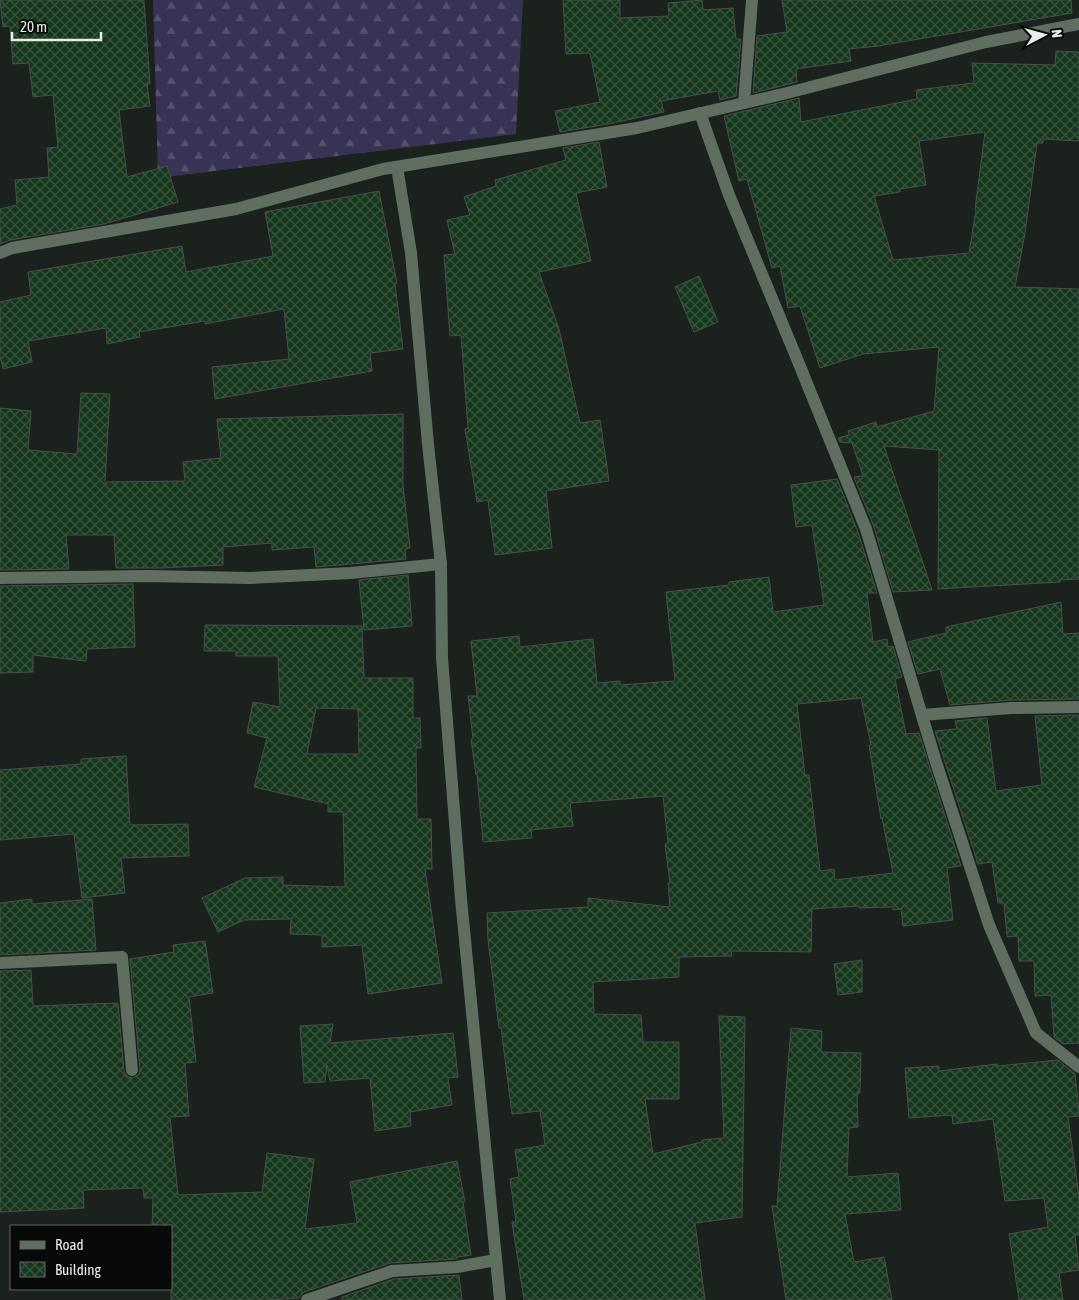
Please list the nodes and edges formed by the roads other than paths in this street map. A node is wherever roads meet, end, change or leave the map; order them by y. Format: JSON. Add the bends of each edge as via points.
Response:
{"nodes":[{"id":1,"x":752,"y":0,"type":"edge"},
{"id":2,"x":1079,"y":24,"type":"edge"},
{"id":3,"x":744,"y":103,"type":"junction"},
{"id":4,"x":700,"y":113,"type":"junction"},
{"id":5,"x":397,"y":166,"type":"junction"},
{"id":6,"x":0,"y":252,"type":"edge"},
{"id":7,"x":441,"y":564,"type":"junction"},
{"id":8,"x":0,"y":578,"type":"edge"},
{"id":9,"x":1079,"y":707,"type":"edge"},
{"id":10,"x":922,"y":715,"type":"junction"},
{"id":11,"x":0,"y":963,"type":"edge"},
{"id":12,"x":1079,"y":1067,"type":"edge"},
{"id":13,"x":132,"y":1070,"type":"dead end"},
{"id":14,"x":496,"y":1260,"type":"junction"},
{"id":15,"x":307,"y":1300,"type":"edge"},
{"id":16,"x":500,"y":1300,"type":"edge"}],
"edges":[{"from":1,"to":3,"type":"street"},
{"from":2,"to":3,"type":"street","via":[[986,42]]},
{"from":3,"to":4,"type":"street"},
{"from":4,"to":5,"type":"street","via":[[637,128]]},
{"from":4,"to":10,"type":"street","via":[[729,195],[866,529]]},
{"from":5,"to":6,"type":"street","via":[[236,209]]},
{"from":5,"to":7,"type":"street","via":[[411,253]]},
{"from":7,"to":8,"type":"street","via":[[250,578]]},
{"from":7,"to":14,"type":"street","via":[[442,658],[461,899]]},
{"from":9,"to":10,"type":"street"},
{"from":10,"to":12,"type":"street","via":[[989,925],[1036,1033]]},
{"from":11,"to":13,"type":"street","via":[[122,957]]},
{"from":14,"to":15,"type":"street","via":[[457,1267],[392,1271]]},
{"from":14,"to":16,"type":"street"}]}
